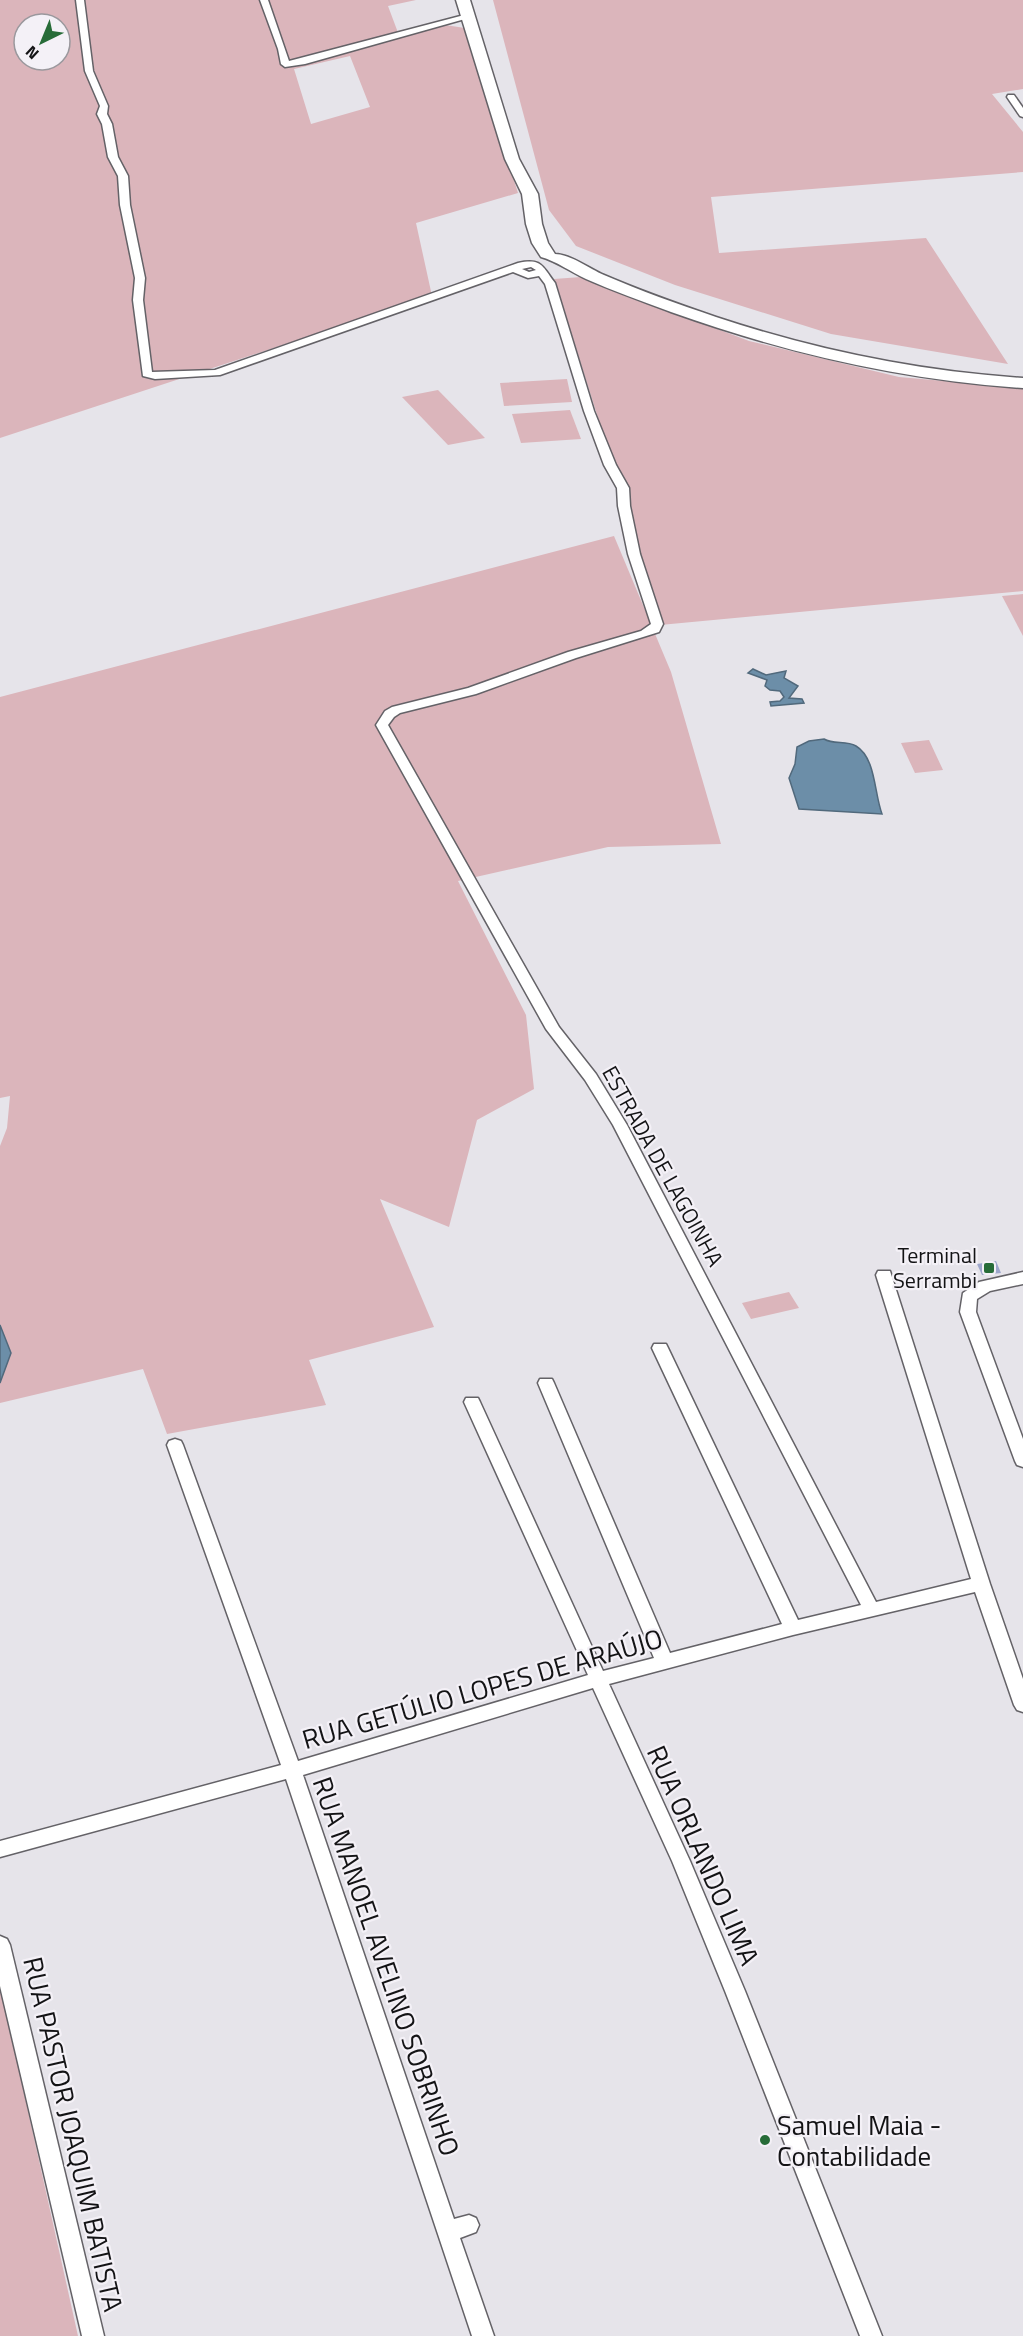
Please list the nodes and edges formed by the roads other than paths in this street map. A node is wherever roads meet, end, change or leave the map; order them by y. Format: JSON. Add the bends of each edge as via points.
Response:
{"nodes":[{"id":1,"x":80,"y":0,"type":"edge"},
{"id":2,"x":264,"y":0,"type":"edge"},
{"id":3,"x":463,"y":0,"type":"edge"},
{"id":4,"x":468,"y":17,"type":"junction"},
{"id":5,"x":1023,"y":96,"type":"edge"},
{"id":6,"x":1023,"y":114,"type":"edge"},
{"id":7,"x":552,"y":258,"type":"junction"},
{"id":8,"x":519,"y":267,"type":"junction"},
{"id":9,"x":1023,"y":374,"type":"edge"},
{"id":10,"x":1023,"y":383,"type":"edge"},
{"id":11,"x":884,"y":1275,"type":"dead end"},
{"id":12,"x":1023,"y":1278,"type":"edge"},
{"id":13,"x":660,"y":1348,"type":"dead end"},
{"id":14,"x":546,"y":1383,"type":"dead end"},
{"id":15,"x":472,"y":1402,"type":"dead end"},
{"id":16,"x":175,"y":1445,"type":"dead end"},
{"id":17,"x":1023,"y":1461,"type":"edge"},
{"id":18,"x":981,"y":1584,"type":"junction"},
{"id":19,"x":871,"y":1608,"type":"junction"},
{"id":20,"x":793,"y":1628,"type":"junction"},
{"id":21,"x":665,"y":1663,"type":"junction"},
{"id":22,"x":597,"y":1680,"type":"junction"},
{"id":23,"x":1023,"y":1705,"type":"edge"},
{"id":24,"x":292,"y":1770,"type":"junction"},
{"id":25,"x":0,"y":1848,"type":"edge"},
{"id":26,"x":0,"y":1945,"type":"edge"},
{"id":27,"x":470,"y":2225,"type":"dead end"},
{"id":28,"x":449,"y":2231,"type":"junction"},
{"id":29,"x":93,"y":2336,"type":"edge"},
{"id":30,"x":483,"y":2336,"type":"edge"},
{"id":31,"x":871,"y":2336,"type":"edge"}],
"edges":[{"from":1,"to":8,"type":"street","via":[[89,71],[104,106],[102,114],[113,158],[123,176],[140,278],[138,300],[147,374],[216,373]]},
{"from":2,"to":4,"type":"street","via":[[285,64]]},
{"from":3,"to":4,"type":"main road"},
{"from":4,"to":7,"type":"main road","via":[[512,159],[530,194],[540,243]]},
{"from":5,"to":6,"type":"street","via":[[1011,97]]},
{"from":7,"to":8,"type":"street"},
{"from":7,"to":8,"type":"street","via":[[533,275],[518,273]]},
{"from":7,"to":9,"type":"main road","via":[[843,348],[934,365]]},
{"from":7,"to":10,"type":"main road","via":[[708,320],[797,348],[903,370]]},
{"from":7,"to":19,"type":"street","name":"ESTRADA DE LAGOINHA","via":[[550,284],[601,443],[623,488],[634,554],[657,624],[645,634],[472,691],[388,714],[383,729],[554,1029],[591,1077],[620,1125]]},
{"from":11,"to":18,"type":"street"},
{"from":12,"to":17,"type":"street","via":[[976,1290],[969,1297],[968,1311]]},
{"from":13,"to":20,"type":"street"},
{"from":14,"to":21,"type":"street"},
{"from":15,"to":22,"type":"street","name":"RUA ORLANDO LIMA"},
{"from":16,"to":24,"type":"street","name":"RUA MANOEL AVELINO SOBRINHO"},
{"from":18,"to":19,"type":"street","name":"RUA GETÚLIO LOPES DE ARAÚJO"},
{"from":18,"to":23,"type":"street"},
{"from":19,"to":20,"type":"street","name":"RUA GETÚLIO LOPES DE ARAÚJO"},
{"from":20,"to":21,"type":"street","name":"RUA GETÚLIO LOPES DE ARAÚJO"},
{"from":21,"to":22,"type":"street","name":"RUA GETÚLIO LOPES DE ARAÚJO"},
{"from":22,"to":24,"type":"street","name":"RUA GETÚLIO LOPES DE ARAÚJO"},
{"from":22,"to":31,"type":"street","name":"RUA ORLANDO LIMA","via":[[681,1861]]},
{"from":24,"to":25,"type":"street","name":"RUA GETÚLIO LOPES DE ARAÚJO"},
{"from":24,"to":28,"type":"street","name":"RUA MANOEL AVELINO SOBRINHO"},
{"from":26,"to":29,"type":"street","name":"RUA PASTOR JOAQUIM BATISTA"},
{"from":27,"to":28,"type":"street"},
{"from":28,"to":30,"type":"street","name":"RUA MANOEL AVELINO SOBRINHO"}]}
